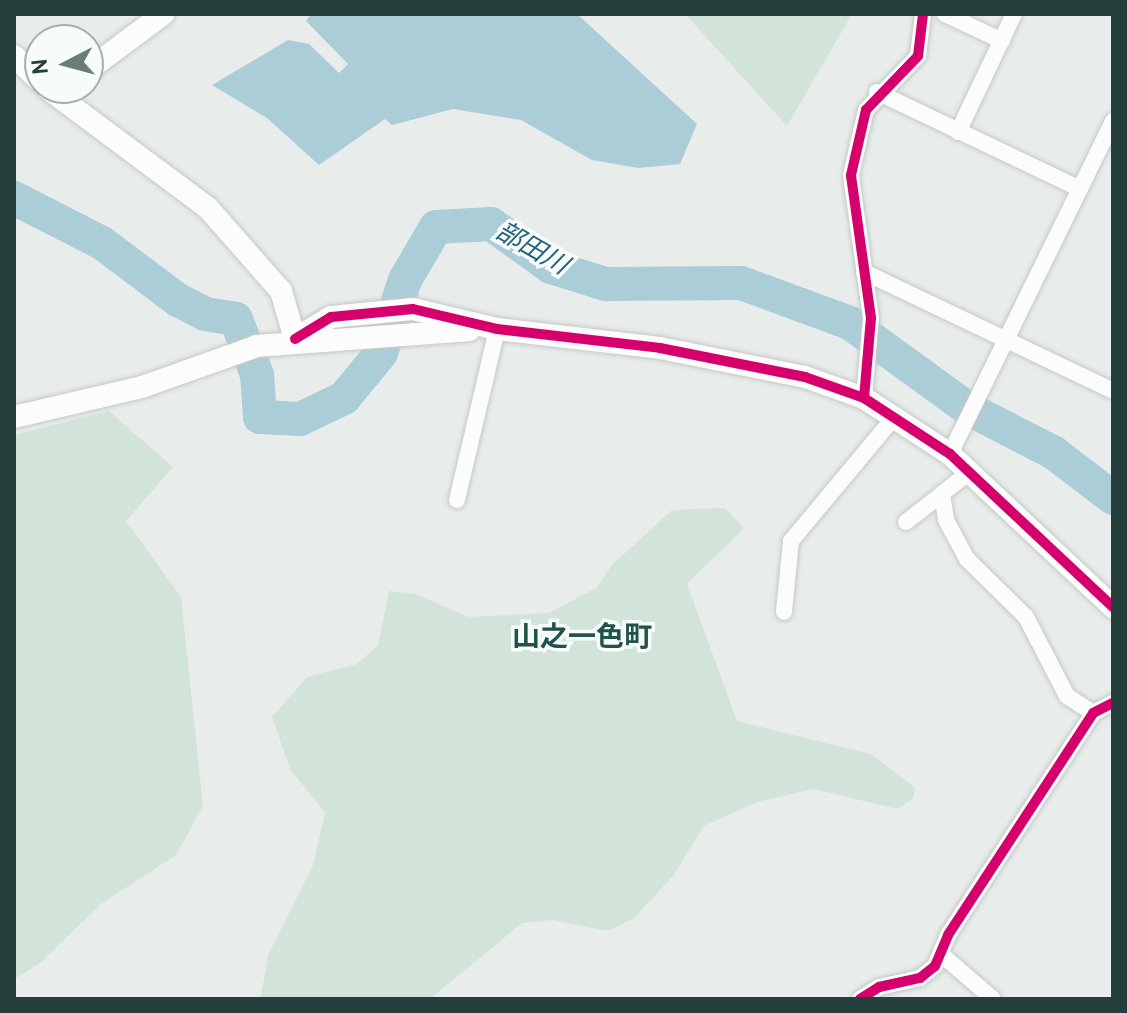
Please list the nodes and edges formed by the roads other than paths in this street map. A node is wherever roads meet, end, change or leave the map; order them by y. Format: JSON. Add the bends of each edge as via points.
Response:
{"nodes":[{"id":1,"x":163,"y":14,"type":"edge"},
{"id":2,"x":923,"y":14,"type":"edge"},
{"id":3,"x":945,"y":14,"type":"edge"},
{"id":4,"x":1014,"y":14,"type":"edge"},
{"id":5,"x":1002,"y":41,"type":"junction"},
{"id":6,"x":104,"y":58,"type":"edge"},
{"id":7,"x":877,"y":92,"type":"junction"},
{"id":8,"x":73,"y":104,"type":"edge"},
{"id":9,"x":1113,"y":121,"type":"edge"},
{"id":10,"x":958,"y":132,"type":"junction"},
{"id":11,"x":1080,"y":189,"type":"junction"},
{"id":12,"x":864,"y":272,"type":"junction"},
{"id":13,"x":497,"y":329,"type":"junction"},
{"id":14,"x":295,"y":339,"type":"junction"},
{"id":15,"x":1008,"y":342,"type":"junction"},
{"id":16,"x":1113,"y":391,"type":"edge"},
{"id":17,"x":864,"y":398,"type":"junction"},
{"id":18,"x":895,"y":416,"type":"junction"},
{"id":19,"x":14,"y":417,"type":"edge"},
{"id":20,"x":950,"y":454,"type":"junction"},
{"id":21,"x":971,"y":471,"type":"junction"},
{"id":22,"x":942,"y":494,"type":"junction"},
{"id":23,"x":457,"y":500,"type":"dead end"},
{"id":24,"x":906,"y":522,"type":"dead end"},
{"id":25,"x":1113,"y":607,"type":"edge"},
{"id":26,"x":784,"y":612,"type":"dead end"},
{"id":27,"x":1113,"y":703,"type":"edge"},
{"id":28,"x":1093,"y":713,"type":"junction"},
{"id":29,"x":942,"y":955,"type":"junction"},
{"id":30,"x":860,"y":999,"type":"edge"},
{"id":31,"x":993,"y":999,"type":"edge"}],
"edges":[{"from":1,"to":6,"type":"street"},
{"from":2,"to":7,"type":"street","via":[[918,56],[909,71]]},
{"from":3,"to":5,"type":"street"},
{"from":4,"to":5,"type":"street"},
{"from":5,"to":10,"type":"street"},
{"from":7,"to":10,"type":"street"},
{"from":7,"to":12,"type":"street","via":[[866,110],[851,175]]},
{"from":8,"to":14,"type":"street","via":[[208,208],[281,291]]},
{"from":9,"to":11,"type":"street"},
{"from":10,"to":11,"type":"street"},
{"from":11,"to":15,"type":"street"},
{"from":12,"to":15,"type":"street"},
{"from":12,"to":17,"type":"street","via":[[871,318]]},
{"from":13,"to":14,"type":"street"},
{"from":13,"to":14,"type":"street","via":[[413,309],[331,317]]},
{"from":13,"to":17,"type":"street","via":[[754,363]]},
{"from":13,"to":23,"type":"street"},
{"from":14,"to":19,"type":"street","via":[[257,346],[142,387]]},
{"from":15,"to":16,"type":"street"},
{"from":15,"to":20,"type":"street"},
{"from":17,"to":18,"type":"street"},
{"from":18,"to":20,"type":"street"},
{"from":18,"to":26,"type":"street","via":[[791,541]]},
{"from":20,"to":21,"type":"street"},
{"from":21,"to":22,"type":"street"},
{"from":21,"to":25,"type":"street"},
{"from":22,"to":24,"type":"street"},
{"from":22,"to":28,"type":"street","via":[[946,520],[967,559],[1026,617],[1067,696]]},
{"from":27,"to":28,"type":"street"},
{"from":28,"to":29,"type":"street","via":[[948,935]]},
{"from":29,"to":30,"type":"street","via":[[920,978],[879,987]]},
{"from":29,"to":31,"type":"street"}]}
